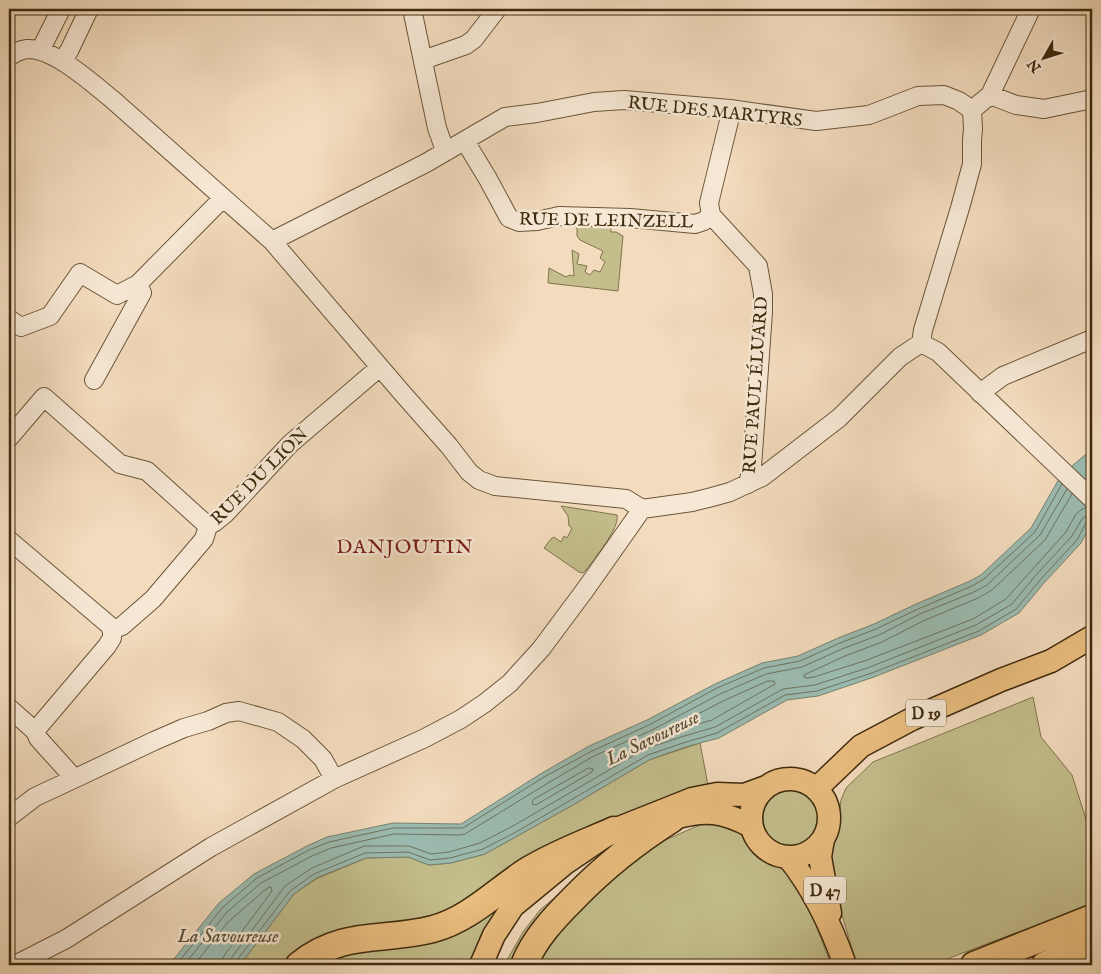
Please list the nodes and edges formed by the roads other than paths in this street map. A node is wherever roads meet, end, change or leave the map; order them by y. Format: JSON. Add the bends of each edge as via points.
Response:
{"nodes":[{"id":1,"x":62,"y":9,"type":"edge"},
{"id":2,"x":89,"y":9,"type":"edge"},
{"id":3,"x":412,"y":9,"type":"edge"},
{"id":4,"x":497,"y":9,"type":"edge"},
{"id":5,"x":1031,"y":9,"type":"edge"},
{"id":6,"x":40,"y":51,"type":"junction"},
{"id":7,"x":10,"y":53,"type":"edge"},
{"id":8,"x":424,"y":60,"type":"junction"},
{"id":9,"x":62,"y":61,"type":"junction"},
{"id":10,"x":990,"y":95,"type":"junction"},
{"id":11,"x":1092,"y":99,"type":"edge"},
{"id":12,"x":730,"y":109,"type":"junction"},
{"id":13,"x":972,"y":110,"type":"junction"},
{"id":14,"x":465,"y":141,"type":"junction"},
{"id":15,"x":447,"y":151,"type":"junction"},
{"id":16,"x":223,"y":198,"type":"junction"},
{"id":17,"x":711,"y":215,"type":"junction"},
{"id":18,"x":272,"y":241,"type":"junction"},
{"id":19,"x":138,"y":284,"type":"junction"},
{"id":20,"x":9,"y":319,"type":"edge"},
{"id":21,"x":1092,"y":340,"type":"edge"},
{"id":22,"x":921,"y":343,"type":"junction"},
{"id":23,"x":380,"y":367,"type":"junction"},
{"id":24,"x":94,"y":380,"type":"dead end"},
{"id":25,"x":980,"y":393,"type":"junction"},
{"id":26,"x":9,"y":438,"type":"edge"},
{"id":27,"x":748,"y":484,"type":"junction"},
{"id":28,"x":1092,"y":499,"type":"edge"},
{"id":29,"x":642,"y":509,"type":"junction"},
{"id":30,"x":208,"y":526,"type":"junction"},
{"id":31,"x":9,"y":540,"type":"edge"},
{"id":32,"x":112,"y":630,"type":"junction"},
{"id":33,"x":1092,"y":637,"type":"edge"},
{"id":34,"x":9,"y":708,"type":"edge"},
{"id":35,"x":35,"y":731,"type":"junction"},
{"id":36,"x":74,"y":778,"type":"junction"},
{"id":37,"x":334,"y":779,"type":"junction"},
{"id":38,"x":766,"y":787,"type":"junction"},
{"id":39,"x":816,"y":789,"type":"junction"},
{"id":40,"x":9,"y":817,"type":"edge"},
{"id":41,"x":672,"y":819,"type":"junction"},
{"id":42,"x":751,"y":826,"type":"junction"},
{"id":43,"x":614,"y":830,"type":"junction"},
{"id":44,"x":823,"y":839,"type":"junction"},
{"id":45,"x":788,"y":858,"type":"junction"},
{"id":46,"x":1092,"y":918,"type":"edge"},
{"id":47,"x":836,"y":940,"type":"junction"},
{"id":48,"x":1092,"y":945,"type":"edge"},
{"id":49,"x":15,"y":965,"type":"edge"},
{"id":50,"x":299,"y":965,"type":"edge"},
{"id":51,"x":481,"y":965,"type":"edge"},
{"id":52,"x":493,"y":965,"type":"edge"},
{"id":53,"x":524,"y":965,"type":"edge"},
{"id":54,"x":845,"y":965,"type":"edge"},
{"id":55,"x":974,"y":965,"type":"edge"},
{"id":56,"x":1045,"y":965,"type":"edge"}],
"edges":[{"from":1,"to":6,"type":"street"},
{"from":2,"to":9,"type":"street"},
{"from":3,"to":8,"type":"street"},
{"from":4,"to":8,"type":"street","via":[[474,39]]},
{"from":5,"to":10,"type":"street"},
{"from":6,"to":7,"type":"street","via":[[27,49]]},
{"from":6,"to":9,"type":"street"},
{"from":8,"to":15,"type":"street","via":[[438,128]]},
{"from":9,"to":16,"type":"street","via":[[112,100]]},
{"from":10,"to":11,"type":"street","via":[[1016,105],[1044,109]]},
{"from":10,"to":13,"type":"street"},
{"from":12,"to":13,"type":"street","name":"RUE DES MARTYRS","via":[[816,121],[869,115],[918,96],[944,96],[960,101]]},
{"from":12,"to":14,"type":"street","name":"RUE DES MARTYRS","via":[[624,100],[594,102],[505,118]]},
{"from":12,"to":17,"type":"street","name":"RUE DE LEINZELL","via":[[709,203]]},
{"from":13,"to":22,"type":"street","via":[[972,164]]},
{"from":14,"to":15,"type":"street","name":"RUE DES MARTYRS"},
{"from":14,"to":17,"type":"street","name":"RUE DE LEINZELL","via":[[509,218],[519,222],[558,216],[695,224]]},
{"from":15,"to":18,"type":"street","name":"RUE DES MARTYRS"},
{"from":16,"to":18,"type":"street"},
{"from":16,"to":19,"type":"street"},
{"from":17,"to":27,"type":"street","name":"RUE PAUL ÉLUARD","via":[[758,266],[763,294],[752,467]]},
{"from":18,"to":23,"type":"street"},
{"from":19,"to":20,"type":"street","via":[[117,294],[80,273],[50,316],[21,327]]},
{"from":19,"to":24,"type":"street","via":[[142,293]]},
{"from":21,"to":25,"type":"street","via":[[1003,376]]},
{"from":22,"to":25,"type":"street","via":[[938,352]]},
{"from":22,"to":27,"type":"street","via":[[900,357],[839,418],[774,469]]},
{"from":23,"to":29,"type":"street","via":[[479,480],[495,486],[626,499]]},
{"from":23,"to":30,"type":"street","name":"RUE DU LION","via":[[290,444],[226,513]]},
{"from":25,"to":28,"type":"street"},
{"from":26,"to":30,"type":"street","via":[[44,397],[120,464],[147,471]]},
{"from":27,"to":29,"type":"street","via":[[692,502]]},
{"from":29,"to":37,"type":"street","via":[[564,620],[510,683],[461,719]]},
{"from":30,"to":32,"type":"street","name":"RUE DU LION","via":[[204,539],[153,599],[122,626]]},
{"from":31,"to":32,"type":"street"},
{"from":32,"to":35,"type":"street","via":[[107,646]]},
{"from":33,"to":39,"type":"main road","number":"D 19","via":[[1051,661],[920,716],[861,746]]},
{"from":34,"to":35,"type":"street"},
{"from":35,"to":36,"type":"street"},
{"from":36,"to":37,"type":"street","via":[[184,728],[239,711],[278,722],[303,739],[323,759]]},
{"from":36,"to":40,"type":"street","via":[[35,798]]},
{"from":37,"to":49,"type":"street","via":[[211,848],[66,939]]},
{"from":38,"to":39,"type":"main road","via":[[787,779],[802,781]]},
{"from":38,"to":42,"type":"main road","via":[[755,800]]},
{"from":38,"to":43,"type":"main road","via":[[744,795],[717,794],[692,799]]},
{"from":39,"to":44,"type":"main road","via":[[828,813]]},
{"from":41,"to":42,"type":"main road","via":[[689,814],[719,813]]},
{"from":41,"to":52,"type":"main road","via":[[609,848],[548,888],[510,928]]},
{"from":41,"to":53,"type":"highway","via":[[629,847],[591,880],[548,926]]},
{"from":42,"to":45,"type":"main road","via":[[764,848]]},
{"from":43,"to":50,"type":"highway","via":[[541,863],[450,923],[420,932],[346,941],[328,947]]},
{"from":43,"to":51,"type":"main road","via":[[564,864],[512,906]]},
{"from":44,"to":45,"type":"main road","via":[[808,853]]},
{"from":44,"to":47,"type":"main road","number":"D 47","via":[[820,857]]},
{"from":45,"to":47,"type":"main road","number":"D 47","via":[[806,881]]},
{"from":46,"to":55,"type":"highway"},
{"from":47,"to":54,"type":"main road","number":"D 47"},
{"from":48,"to":56,"type":"highway"}]}
